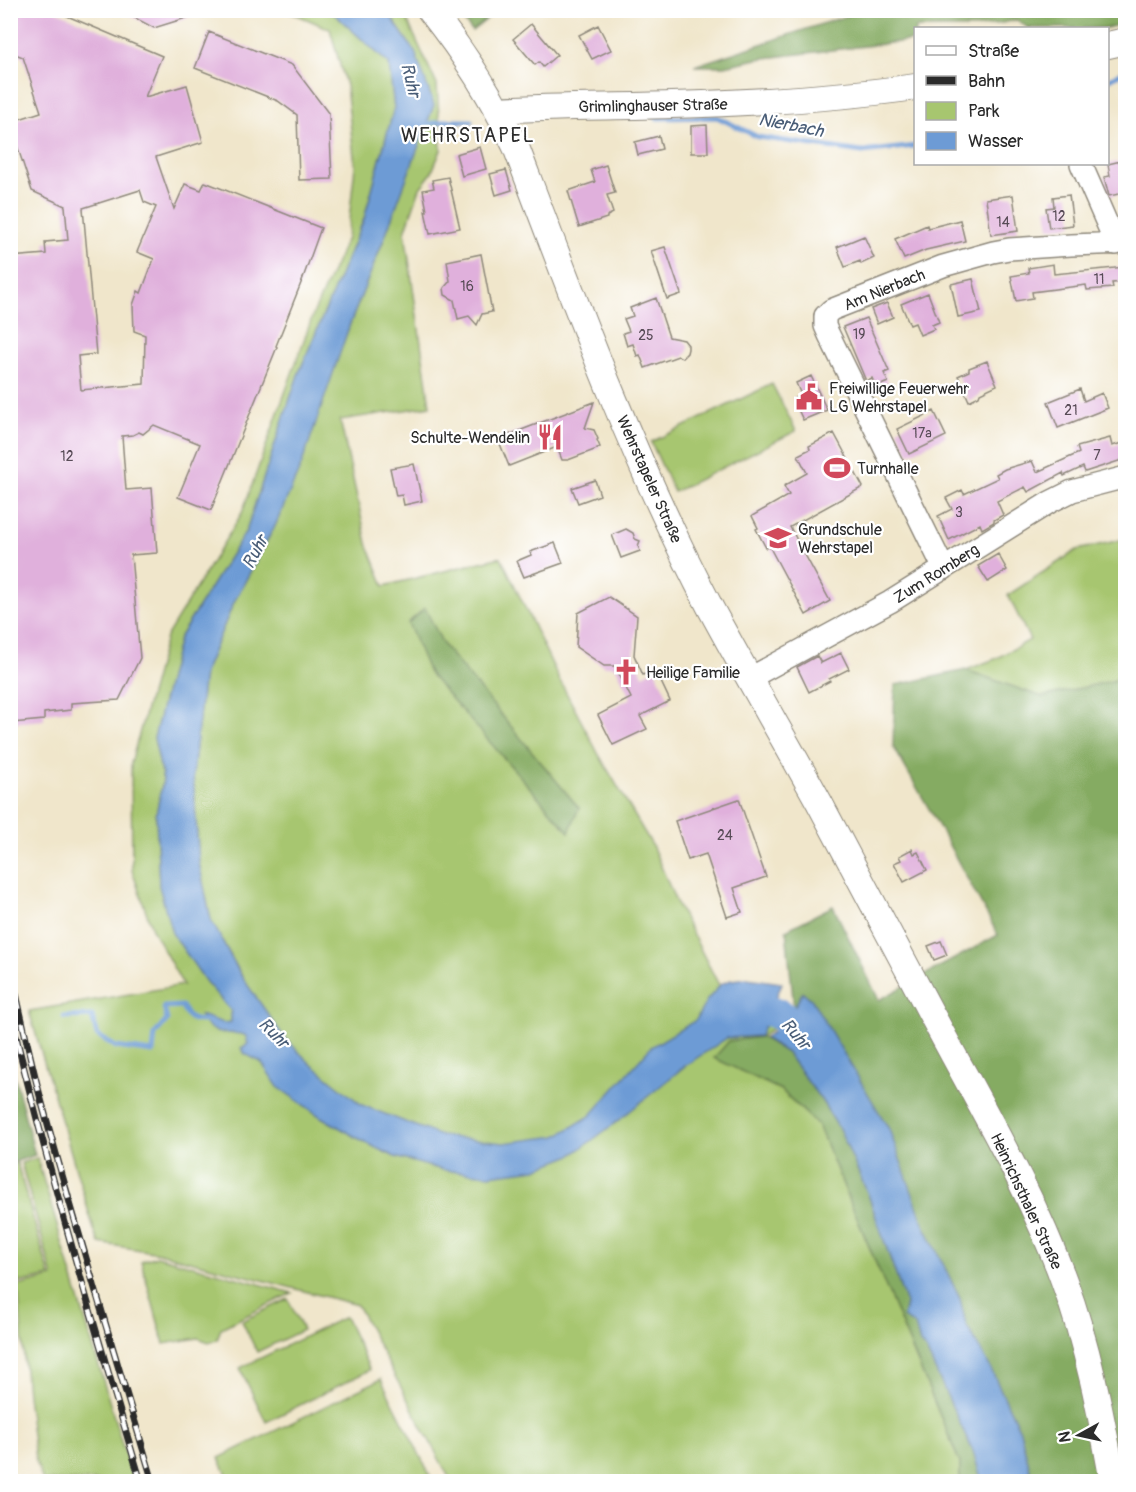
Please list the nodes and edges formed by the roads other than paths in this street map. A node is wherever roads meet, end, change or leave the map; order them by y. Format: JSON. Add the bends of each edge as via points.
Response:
{"nodes":[{"id":1,"x":430,"y":10,"type":"edge"},
{"id":2,"x":1125,"y":41,"type":"edge"},
{"id":3,"x":1109,"y":45,"type":"edge"},
{"id":4,"x":914,"y":87,"type":"edge"},
{"id":5,"x":498,"y":110,"type":"junction"},
{"id":6,"x":1082,"y":165,"type":"edge"},
{"id":7,"x":1121,"y":244,"type":"edge"},
{"id":8,"x":1125,"y":477,"type":"edge"},
{"id":9,"x":944,"y":569,"type":"junction"},
{"id":10,"x":750,"y":678,"type":"junction"},
{"id":11,"x":891,"y":939,"type":"joint"},
{"id":12,"x":1113,"y":1482,"type":"edge"}],
"edges":[{"from":1,"to":5,"type":"main road","name":"Wehrstapeler Straße"},
{"from":2,"to":3,"type":"main road"},
{"from":4,"to":5,"type":"main road","name":"Grimlinghauser Straße","via":[[716,104]]},
{"from":5,"to":10,"type":"main road","name":"Wehrstapeler Straße","via":[[643,467],[688,564]]},
{"from":6,"to":7,"type":"street","name":"Am Nierbach"},
{"from":7,"to":9,"type":"street","name":"Am Nierbach","via":[[1009,249],[977,256],[855,300],[825,316],[829,335]]},
{"from":8,"to":9,"type":"street","name":"Zum Romberg","via":[[1072,491],[1050,502]]},
{"from":9,"to":10,"type":"street","name":"Zum Romberg"},
{"from":10,"to":11,"type":"main road","name":"Wehrstapeler Straße"},
{"from":11,"to":12,"type":"main road","name":"Heinrichsthaler Straße","via":[[1032,1204],[1051,1248],[1097,1395]]}]}
